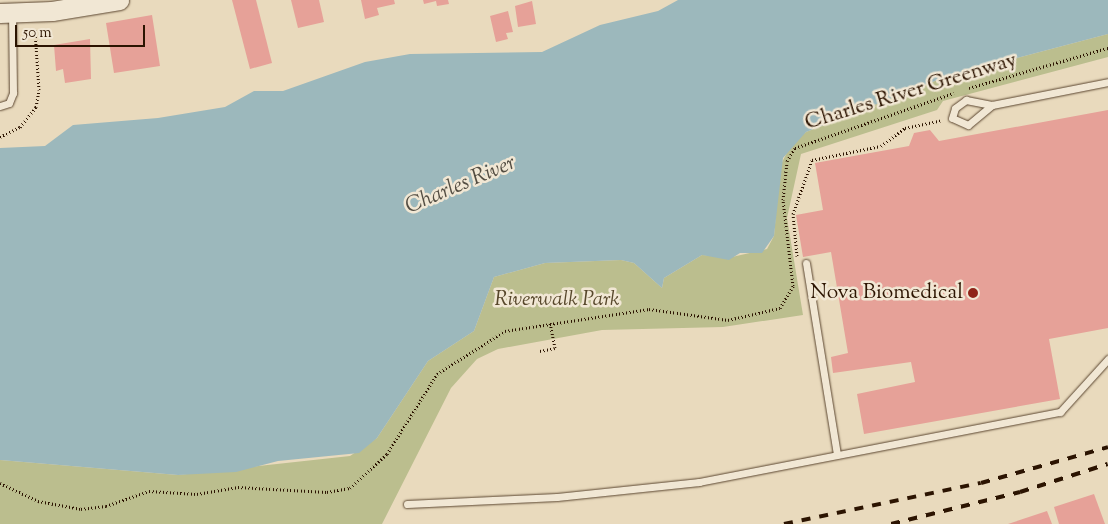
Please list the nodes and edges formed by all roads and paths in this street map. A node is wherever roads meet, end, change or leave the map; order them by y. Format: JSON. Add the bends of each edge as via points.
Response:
{"nodes":[{"id":1,"x":119,"y":0,"type":"edge"},
{"id":2,"x":58,"y":6,"type":"edge"},
{"id":3,"x":6,"y":10,"type":"edge"},
{"id":4,"x":35,"y":28,"type":"dead end"},
{"id":5,"x":1108,"y":48,"type":"edge"},
{"id":6,"x":1108,"y":82,"type":"edge"},
{"id":7,"x":992,"y":105,"type":"junction"},
{"id":8,"x":0,"y":106,"type":"edge"},
{"id":9,"x":952,"y":118,"type":"junction"},
{"id":10,"x":0,"y":137,"type":"edge"},
{"id":11,"x":806,"y":263,"type":"joint"},
{"id":12,"x":550,"y":322,"type":"junction"},
{"id":13,"x":540,"y":350,"type":"dead end"},
{"id":14,"x":1108,"y":359,"type":"edge"},
{"id":15,"x":837,"y":456,"type":"junction"},
{"id":16,"x":0,"y":482,"type":"edge"},
{"id":17,"x":407,"y":504,"type":"dead end"}],
"edges":[{"from":1,"to":2,"type":"street"},
{"from":2,"to":3,"type":"street"},
{"from":3,"to":8,"type":"lane","via":[[13,92],[9,102]]},
{"from":4,"to":10,"type":"path","via":[[40,90],[36,107],[20,127]]},
{"from":5,"to":12,"type":"path","name":"Charles River Greenway","via":[[940,97],[836,135],[800,143],[787,161],[783,188],[793,291],[774,312],[728,320],[649,309]]},
{"from":6,"to":7,"type":"lane"},
{"from":7,"to":9,"type":"lane","via":[[966,100],[955,108]]},
{"from":7,"to":9,"type":"lane","via":[[973,124],[960,125]]},
{"from":9,"to":11,"type":"path","via":[[905,128],[882,146],[812,160],[792,221],[798,257]]},
{"from":11,"to":15,"type":"lane"},
{"from":12,"to":13,"type":"path","via":[[555,348]]},
{"from":12,"to":16,"type":"path","name":"Charles River Greenway","via":[[505,331],[443,368],[380,463],[361,481],[343,490],[247,487],[197,494],[149,491],[106,506],[81,509],[38,501]]},
{"from":14,"to":15,"type":"lane","via":[[1060,412]]},
{"from":15,"to":17,"type":"lane","via":[[651,488]]}]}
